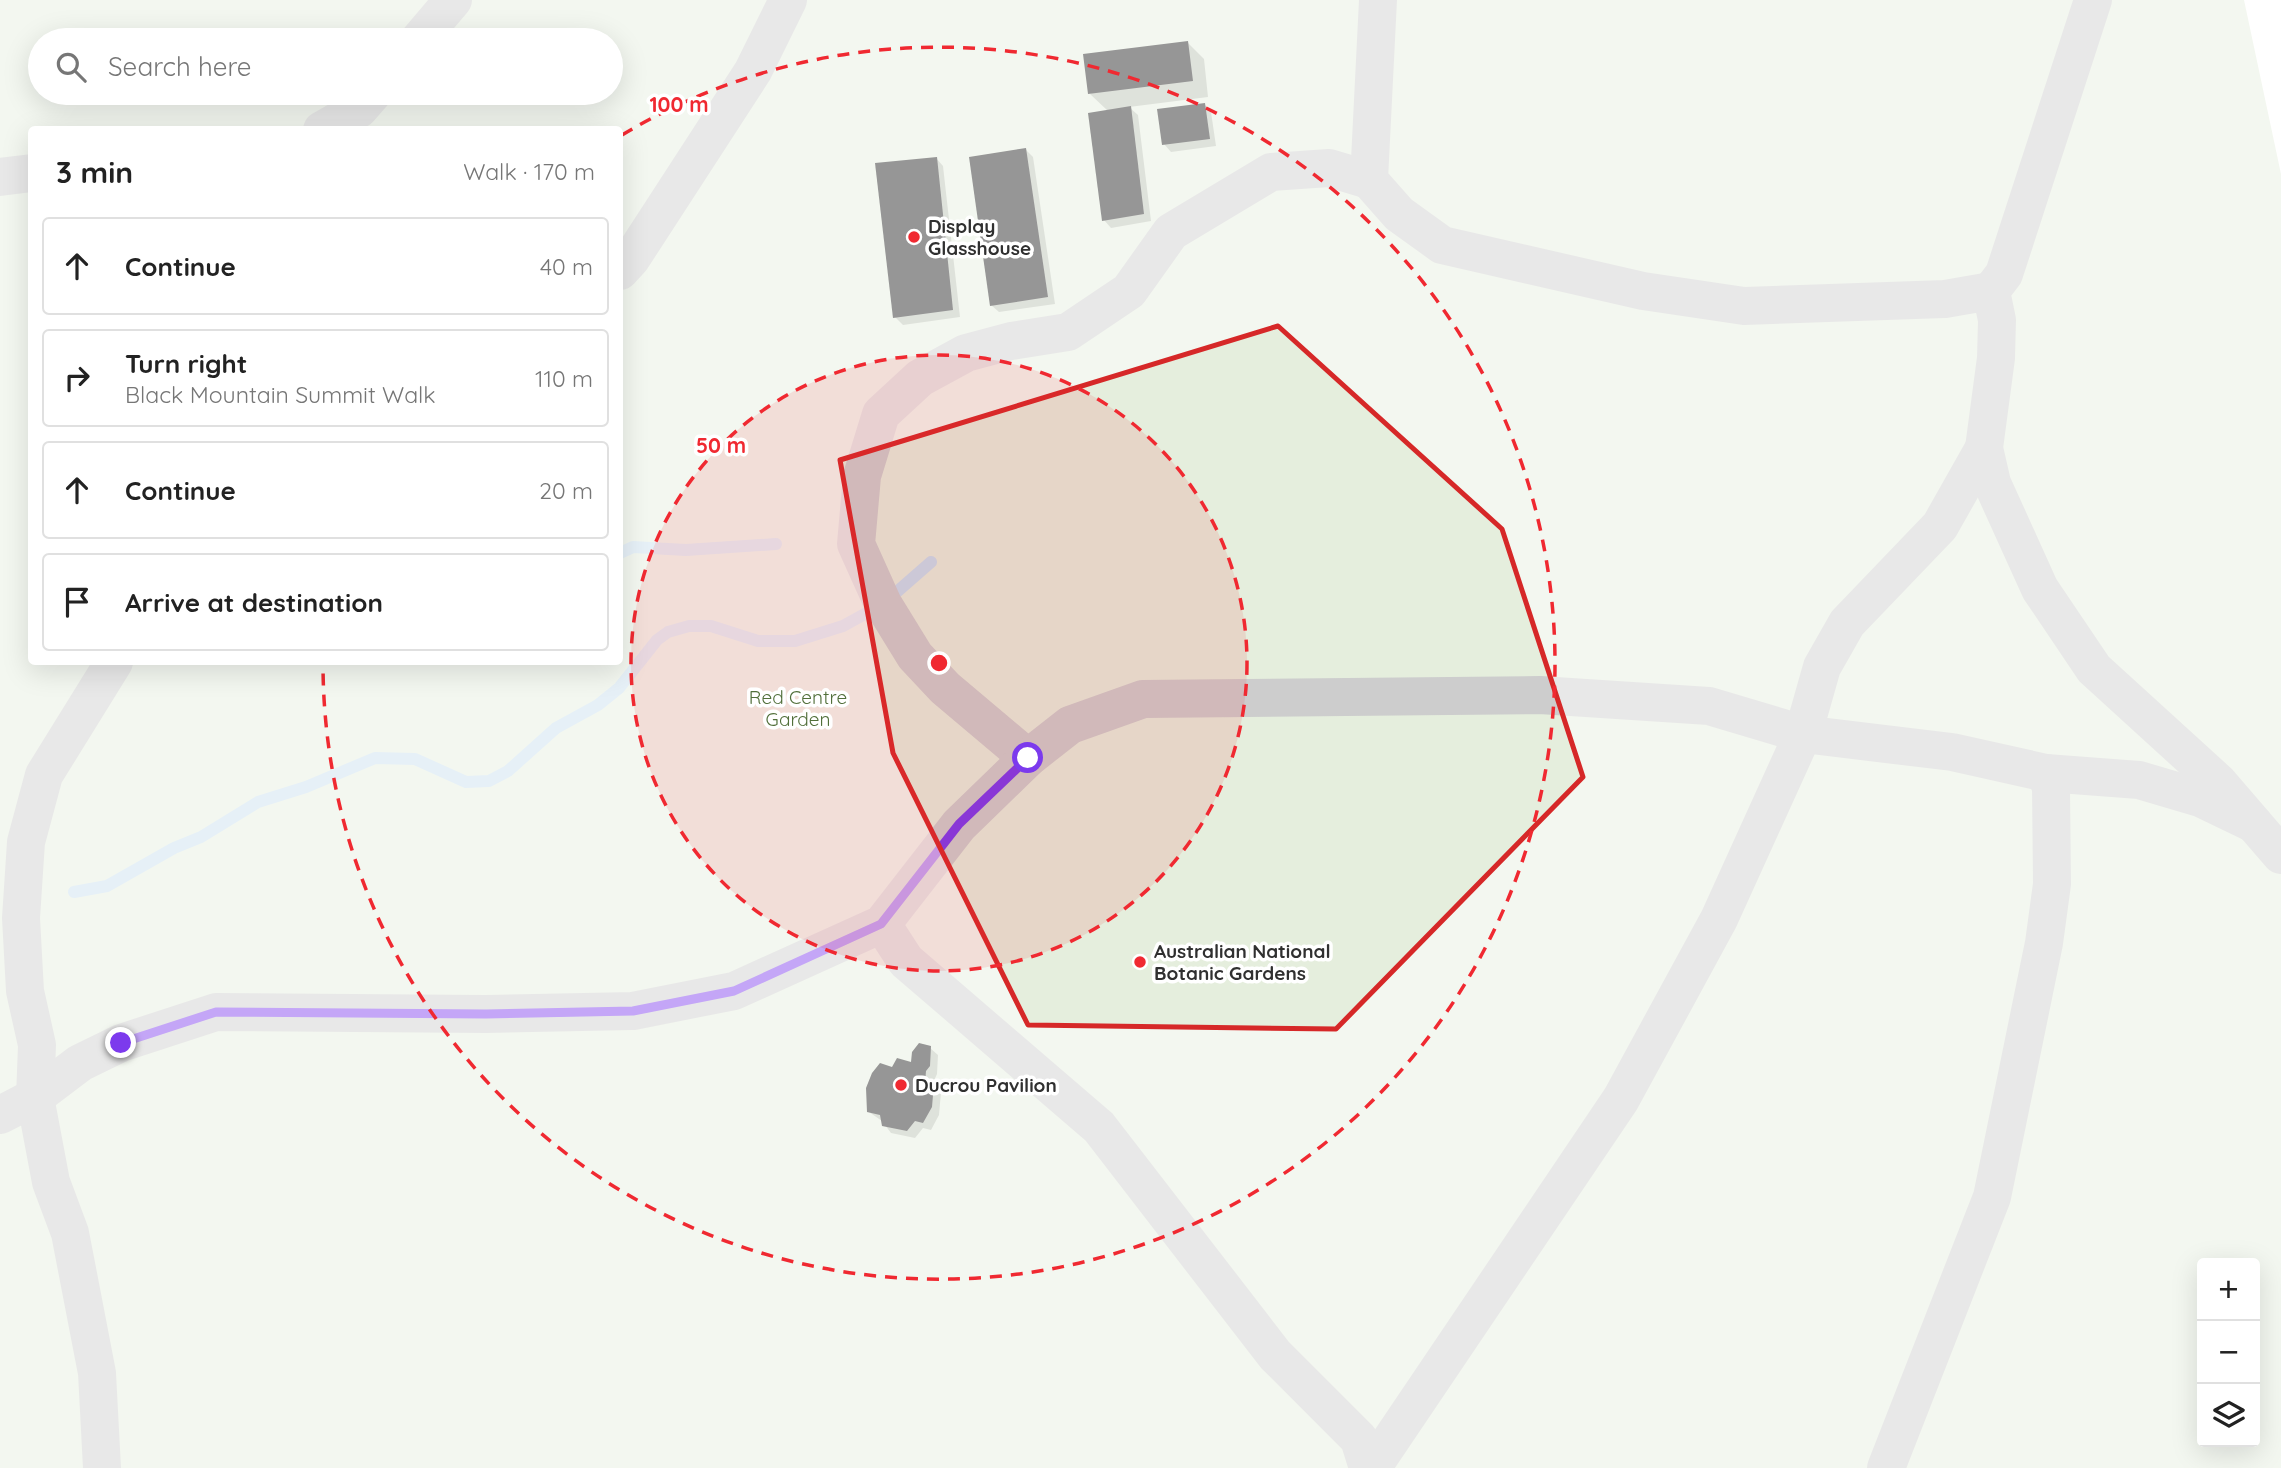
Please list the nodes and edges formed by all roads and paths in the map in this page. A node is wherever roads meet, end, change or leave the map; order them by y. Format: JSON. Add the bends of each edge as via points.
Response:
{"nodes":[{"id":1,"x":453,"y":0,"type":"edge"},
{"id":2,"x":788,"y":0,"type":"edge"},
{"id":3,"x":1378,"y":0,"type":"edge"},
{"id":4,"x":2093,"y":0,"type":"edge"},
{"id":5,"x":429,"y":28,"type":"edge"},
{"id":6,"x":362,"y":105,"type":"edge"},
{"id":7,"x":329,"y":126,"type":"edge"},
{"id":8,"x":28,"y":174,"type":"edge"},
{"id":9,"x":0,"y":177,"type":"edge"},
{"id":10,"x":1369,"y":180,"type":"junction"},
{"id":11,"x":623,"y":268,"type":"edge"},
{"id":12,"x":1991,"y":290,"type":"junction"},
{"id":13,"x":1984,"y":448,"type":"junction"},
{"id":14,"x":112,"y":665,"type":"edge"},
{"id":15,"x":1803,"y":734,"type":"junction"},
{"id":16,"x":1028,"y":758,"type":"junction"},
{"id":17,"x":2046,"y":773,"type":"junction"},
{"id":18,"x":2254,"y":824,"type":"junction"},
{"id":19,"x":2281,"y":855,"type":"edge"},
{"id":20,"x":881,"y":924,"type":"junction"},
{"id":21,"x":36,"y":1097,"type":"junction"},
{"id":22,"x":0,"y":1115,"type":"edge"},
{"id":23,"x":102,"y":1468,"type":"edge"},
{"id":24,"x":1370,"y":1468,"type":"edge"},
{"id":25,"x":1886,"y":1468,"type":"edge"}],
"edges":[{"from":1,"to":5,"type":"lane"},
{"from":2,"to":11,"type":"lane","via":[[753,71]]},
{"from":3,"to":10,"type":"lane"},
{"from":4,"to":12,"type":"lane","via":[[2008,263]]},
{"from":6,"to":7,"type":"lane"},
{"from":8,"to":9,"type":"lane"},
{"from":10,"to":12,"type":"lane","via":[[1399,214],[1442,245],[1643,291],[1744,306],[1945,299]]},
{"from":10,"to":16,"type":"lane","via":[[1329,168],[1271,172],[1171,232],[1129,290],[1068,332],[966,354],[920,378],[881,414],[862,476],[856,544],[883,604],[915,656]]},
{"from":12,"to":13,"type":"lane","via":[[1997,320],[1996,358]]},
{"from":13,"to":15,"type":"lane","via":[[1940,526],[1847,624],[1822,667]]},
{"from":13,"to":18,"type":"lane","via":[[1992,483],[2040,589],[2094,669],[2218,782]]},
{"from":14,"to":21,"type":"lane","via":[[44,775],[26,842],[21,918],[25,991],[37,1045]]},
{"from":15,"to":16,"type":"lane","via":[[1709,706],[1540,695],[1183,697],[1143,699],[1070,725]]},
{"from":15,"to":17,"type":"lane","via":[[1952,752]]},
{"from":15,"to":24,"type":"lane","via":[[1719,919],[1620,1099]]},
{"from":16,"to":20,"type":"lane","via":[[959,824]]},
{"from":17,"to":18,"type":"lane","via":[[2139,780],[2200,798]]},
{"from":17,"to":25,"type":"lane","via":[[2051,788],[2052,884],[1992,1197]]},
{"from":18,"to":19,"type":"lane"},
{"from":20,"to":21,"type":"lane","via":[[734,991],[633,1011],[216,1012],[121,1043],[80,1063]]},
{"from":20,"to":24,"type":"lane","via":[[906,961],[1098,1127],[1275,1355],[1359,1439]]},
{"from":21,"to":22,"type":"lane"},
{"from":21,"to":23,"type":"lane","via":[[51,1182],[70,1233],[97,1373]]}]}
